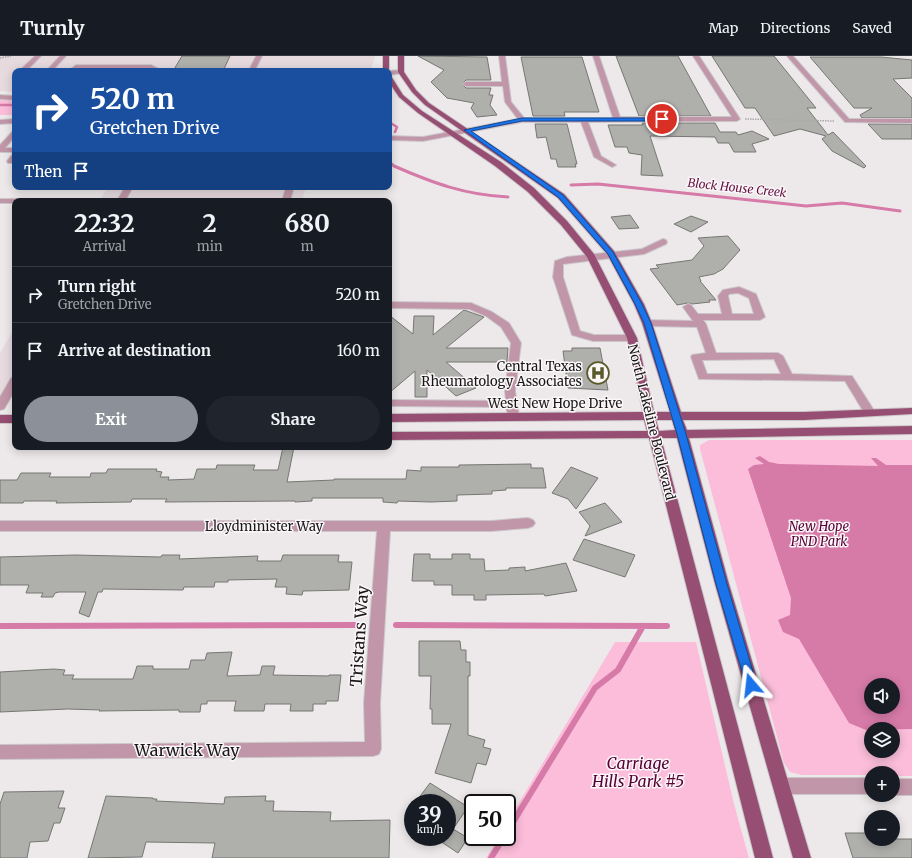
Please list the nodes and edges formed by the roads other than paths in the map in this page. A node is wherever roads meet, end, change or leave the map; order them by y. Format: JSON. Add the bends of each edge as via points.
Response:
{"nodes":[{"id":1,"x":38,"y":56,"type":"edge"},
{"id":2,"x":64,"y":56,"type":"edge"},
{"id":3,"x":259,"y":56,"type":"edge"},
{"id":4,"x":386,"y":56,"type":"edge"},
{"id":5,"x":401,"y":56,"type":"edge"},
{"id":6,"x":502,"y":56,"type":"edge"},
{"id":7,"x":596,"y":56,"type":"edge"},
{"id":8,"x":696,"y":56,"type":"edge"},
{"id":9,"x":790,"y":56,"type":"edge"},
{"id":10,"x":25,"y":68,"type":"edge"},
{"id":11,"x":52,"y":68,"type":"edge"},
{"id":12,"x":75,"y":68,"type":"edge"},
{"id":13,"x":152,"y":68,"type":"edge"},
{"id":14,"x":253,"y":68,"type":"edge"},
{"id":15,"x":386,"y":68,"type":"edge"},
{"id":16,"x":401,"y":72,"type":"junction"},
{"id":17,"x":392,"y":73,"type":"edge"},
{"id":18,"x":392,"y":82,"type":"edge"},
{"id":19,"x":466,"y":84,"type":"dead end"},
{"id":20,"x":505,"y":84,"type":"junction"},
{"id":21,"x":0,"y":97,"type":"edge"},
{"id":22,"x":12,"y":98,"type":"edge"},
{"id":23,"x":0,"y":117,"type":"edge"},
{"id":24,"x":12,"y":117,"type":"edge"},
{"id":25,"x":522,"y":120,"type":"junction"},
{"id":26,"x":584,"y":120,"type":"junction"},
{"id":27,"x":617,"y":120,"type":"junction"},
{"id":28,"x":12,"y":121,"type":"edge"},
{"id":29,"x":0,"y":122,"type":"edge"},
{"id":30,"x":912,"y":122,"type":"edge"},
{"id":31,"x":466,"y":130,"type":"junction"},
{"id":32,"x":451,"y":133,"type":"junction"},
{"id":33,"x":12,"y":134,"type":"edge"},
{"id":34,"x":392,"y":138,"type":"edge"},
{"id":35,"x":3,"y":141,"type":"edge"},
{"id":36,"x":0,"y":150,"type":"edge"},
{"id":37,"x":12,"y":150,"type":"edge"},
{"id":38,"x":612,"y":164,"type":"dead end"},
{"id":39,"x":0,"y":201,"type":"edge"},
{"id":40,"x":12,"y":201,"type":"edge"},
{"id":41,"x":663,"y":242,"type":"dead end"},
{"id":42,"x":611,"y":253,"type":"junction"},
{"id":43,"x":591,"y":256,"type":"junction"},
{"id":44,"x":392,"y":305,"type":"edge"},
{"id":45,"x":688,"y":307,"type":"dead end"},
{"id":46,"x":728,"y":317,"type":"junction"},
{"id":47,"x":699,"y":320,"type":"junction"},
{"id":48,"x":647,"y":323,"type":"junction"},
{"id":49,"x":632,"y":338,"type":"junction"},
{"id":50,"x":712,"y":356,"type":"junction"},
{"id":51,"x":788,"y":377,"type":"junction"},
{"id":52,"x":12,"y":385,"type":"edge"},
{"id":53,"x":392,"y":403,"type":"edge"},
{"id":54,"x":512,"y":404,"type":"junction"},
{"id":55,"x":0,"y":407,"type":"edge"},
{"id":56,"x":912,"y":411,"type":"edge"},
{"id":57,"x":869,"y":412,"type":"junction"},
{"id":58,"x":513,"y":416,"type":"junction"},
{"id":59,"x":676,"y":416,"type":"junction"},
{"id":60,"x":650,"y":417,"type":"junction"},
{"id":61,"x":392,"y":418,"type":"edge"},
{"id":62,"x":0,"y":419,"type":"edge"},
{"id":63,"x":12,"y":419,"type":"edge"},
{"id":64,"x":912,"y":430,"type":"edge"},
{"id":65,"x":655,"y":434,"type":"junction"},
{"id":66,"x":682,"y":434,"type":"junction"},
{"id":67,"x":392,"y":436,"type":"edge"},
{"id":68,"x":528,"y":523,"type":"dead end"},
{"id":69,"x":0,"y":526,"type":"edge"},
{"id":70,"x":384,"y":526,"type":"junction"},
{"id":71,"x":373,"y":749,"type":"joint"},
{"id":72,"x":0,"y":752,"type":"edge"},
{"id":73,"x":781,"y":786,"type":"junction"},
{"id":74,"x":864,"y":786,"type":"edge"},
{"id":75,"x":900,"y":787,"type":"edge"},
{"id":76,"x":912,"y":787,"type":"edge"},
{"id":77,"x":764,"y":858,"type":"edge"},
{"id":78,"x":802,"y":858,"type":"edge"}],
"edges":[{"from":1,"to":10,"type":"street"},
{"from":2,"to":11,"type":"street"},
{"from":3,"to":14,"type":"street"},
{"from":4,"to":15,"type":"main road"},
{"from":5,"to":16,"type":"main road"},
{"from":6,"to":20,"type":"street"},
{"from":7,"to":27,"type":"street"},
{"from":8,"to":27,"type":"street","via":[[737,119]]},
{"from":9,"to":30,"type":"street","via":[[847,121]]},
{"from":12,"to":13,"type":"street"},
{"from":16,"to":17,"type":"street"},
{"from":16,"to":31,"type":"main road","name":"North Lakeline Boulevard","via":[[414,91],[428,104]]},
{"from":18,"to":32,"type":"main road","name":"North Lakeline Boulevard","via":[[401,96]]},
{"from":19,"to":20,"type":"street"},
{"from":20,"to":25,"type":"street","via":[[508,102]]},
{"from":21,"to":22,"type":"street"},
{"from":23,"to":24,"type":"street"},
{"from":25,"to":26,"type":"street"},
{"from":25,"to":31,"type":"street"},
{"from":26,"to":27,"type":"street"},
{"from":26,"to":38,"type":"street","via":[[598,157]]},
{"from":28,"to":29,"type":"street"},
{"from":31,"to":32,"type":"street"},
{"from":31,"to":42,"type":"main road","name":"North Lakeline Boulevard","via":[[561,196]]},
{"from":32,"to":34,"type":"street","via":[[423,139]]},
{"from":32,"to":43,"type":"main road","name":"North Lakeline Boulevard","via":[[498,164],[531,190],[564,223]]},
{"from":33,"to":35,"type":"street"},
{"from":35,"to":36,"type":"street"},
{"from":36,"to":37,"type":"street"},
{"from":39,"to":40,"type":"street"},
{"from":41,"to":42,"type":"street","via":[[644,251]]},
{"from":42,"to":43,"type":"street"},
{"from":42,"to":48,"type":"main road","name":"North Lakeline Boulevard"},
{"from":43,"to":49,"type":"main road","name":"North Lakeline Boulevard"},
{"from":43,"to":49,"type":"street","via":[[567,260],[558,263],[557,266],[558,277],[576,333],[593,338]]},
{"from":44,"to":54,"type":"street","via":[[471,306],[505,325],[516,343],[510,391]]},
{"from":45,"to":47,"type":"street"},
{"from":46,"to":46,"type":"street","via":[[760,317],[753,296],[739,290],[726,292],[723,296]]},
{"from":46,"to":47,"type":"street"},
{"from":47,"to":48,"type":"street"},
{"from":47,"to":50,"type":"street"},
{"from":48,"to":59,"type":"main road","name":"North Lakeline Boulevard"},
{"from":49,"to":60,"type":"main road","name":"North Lakeline Boulevard"},
{"from":50,"to":51,"type":"street","via":[[778,356]]},
{"from":50,"to":51,"type":"street","via":[[696,357],[703,377]]},
{"from":51,"to":57,"type":"street","via":[[848,378]]},
{"from":52,"to":55,"type":"street"},
{"from":53,"to":54,"type":"street"},
{"from":54,"to":58,"type":"street"},
{"from":56,"to":57,"type":"main road","name":"West New Hope Drive"},
{"from":57,"to":59,"type":"main road","name":"West New Hope Drive","via":[[804,416]]},
{"from":58,"to":60,"type":"main road","name":"West New Hope Drive"},
{"from":58,"to":61,"type":"main road","name":"West New Hope Drive"},
{"from":59,"to":60,"type":"main road","name":"West New Hope Drive"},
{"from":59,"to":66,"type":"main road","name":"North Lakeline Boulevard"},
{"from":60,"to":65,"type":"main road","name":"North Lakeline Boulevard"},
{"from":62,"to":63,"type":"main road"},
{"from":64,"to":66,"type":"main road"},
{"from":65,"to":66,"type":"main road"},
{"from":65,"to":67,"type":"main road"},
{"from":65,"to":77,"type":"main road","name":"North Lakeline Boulevard"},
{"from":66,"to":73,"type":"main road","name":"North Lakeline Boulevard","via":[[722,584]]},
{"from":68,"to":70,"type":"street","name":"Lloydminister Way","via":[[491,526]]},
{"from":69,"to":70,"type":"street","name":"Lloydminister Way"},
{"from":70,"to":71,"type":"street","name":"Tristans Way","via":[[372,703]]},
{"from":71,"to":72,"type":"street","name":"Warwick Way"},
{"from":73,"to":74,"type":"street"},
{"from":73,"to":78,"type":"main road","name":"North Lakeline Boulevard"},
{"from":75,"to":76,"type":"street"}]}
